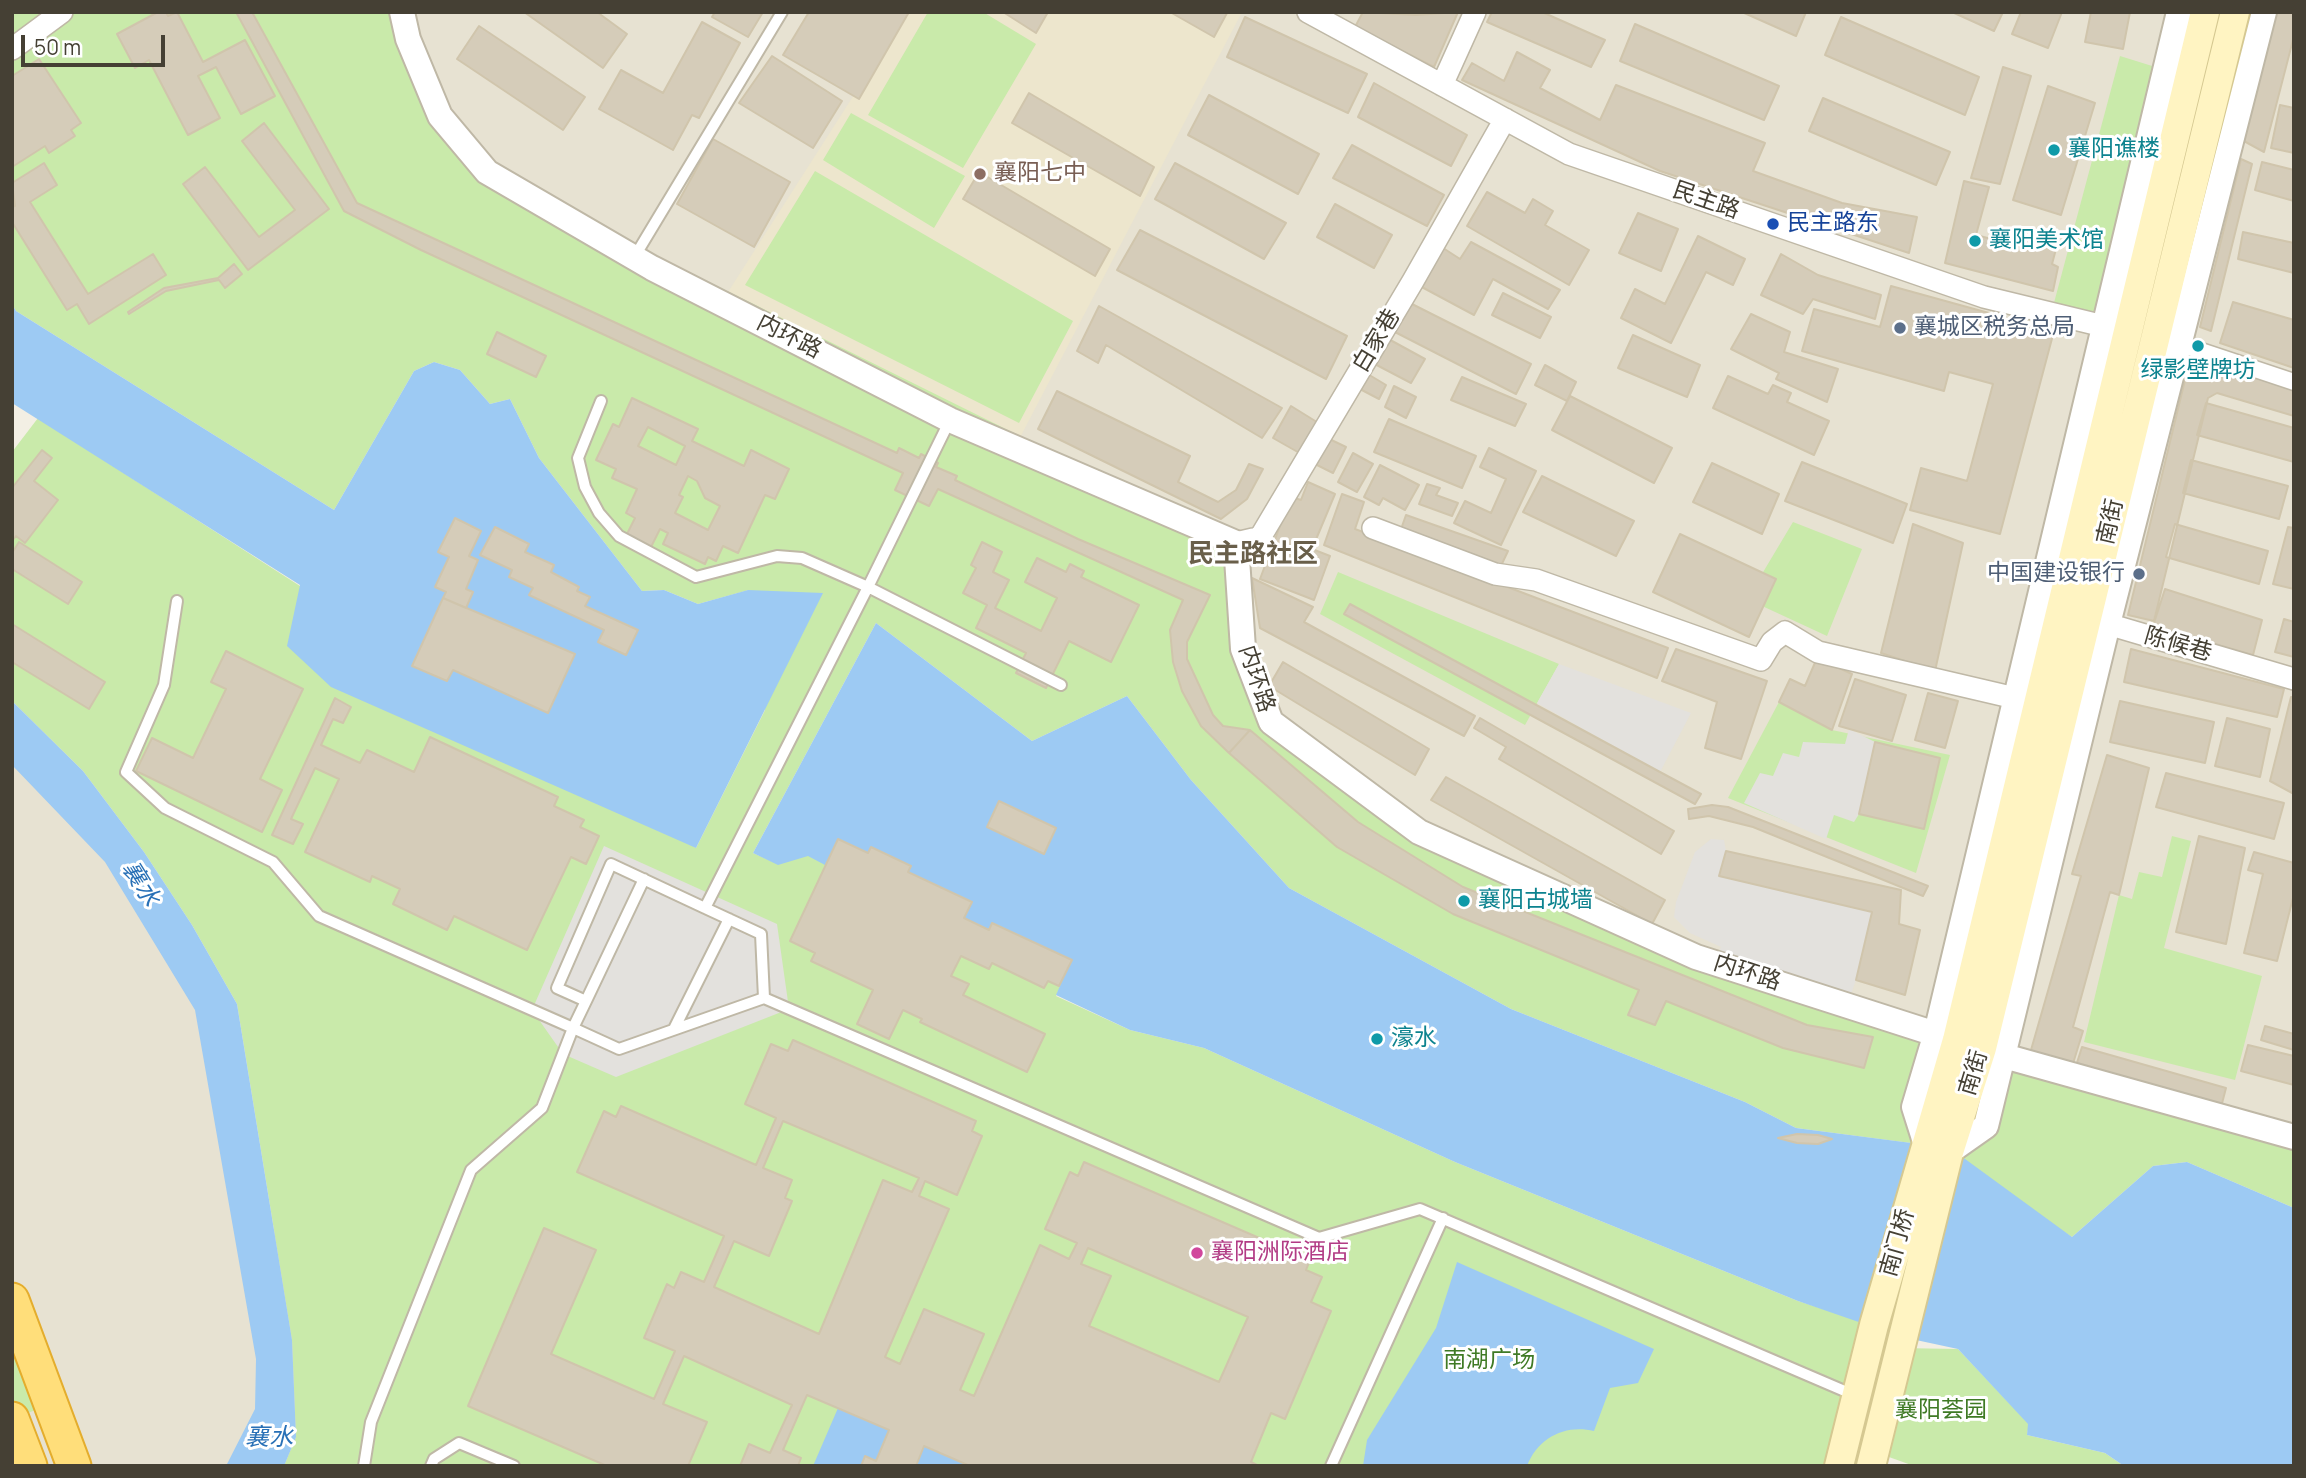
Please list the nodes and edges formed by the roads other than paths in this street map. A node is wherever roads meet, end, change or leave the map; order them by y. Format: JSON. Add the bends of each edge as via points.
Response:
{"nodes":[{"id":1,"x":62,"y":12,"type":"edge"},
{"id":2,"x":402,"y":12,"type":"edge"},
{"id":3,"x":782,"y":12,"type":"edge"},
{"id":4,"x":1308,"y":12,"type":"edge"},
{"id":5,"x":1475,"y":12,"type":"edge"},
{"id":6,"x":2179,"y":12,"type":"edge"},
{"id":7,"x":2205,"y":12,"type":"edge"},
{"id":8,"x":2235,"y":12,"type":"edge"},
{"id":9,"x":2264,"y":12,"type":"edge"},
{"id":10,"x":12,"y":49,"type":"edge"},
{"id":11,"x":1442,"y":85,"type":"junction"},
{"id":12,"x":1505,"y":119,"type":"junction"},
{"id":13,"x":635,"y":256,"type":"junction"},
{"id":14,"x":2141,"y":336,"type":"junction"},
{"id":15,"x":2294,"y":382,"type":"edge"},
{"id":16,"x":601,"y":401,"type":"dead end"},
{"id":17,"x":950,"y":420,"type":"junction"},
{"id":18,"x":1373,"y":528,"type":"dead end"},
{"id":19,"x":1236,"y":543,"type":"junction"},
{"id":20,"x":868,"y":587,"type":"junction"},
{"id":21,"x":177,"y":601,"type":"dead end"},
{"id":22,"x":2086,"y":618,"type":"junction"},
{"id":23,"x":2294,"y":679,"type":"edge"},
{"id":24,"x":1061,"y":685,"type":"dead end"},
{"id":25,"x":2015,"y":698,"type":"junction"},
{"id":26,"x":644,"y":879,"type":"junction"},
{"id":27,"x":705,"y":908,"type":"junction"},
{"id":28,"x":729,"y":919,"type":"junction"},
{"id":29,"x":764,"y":998,"type":"junction"},
{"id":30,"x":586,"y":1001,"type":"junction"},
{"id":31,"x":573,"y":1028,"type":"junction"},
{"id":32,"x":674,"y":1029,"type":"junction"},
{"id":33,"x":1970,"y":1044,"type":"junction"},
{"id":34,"x":2294,"y":1137,"type":"edge"},
{"id":35,"x":1937,"y":1149,"type":"junction"},
{"id":36,"x":1443,"y":1217,"type":"junction"},
{"id":37,"x":12,"y":1300,"type":"edge"},
{"id":38,"x":1856,"y":1396,"type":"junction"},
{"id":39,"x":12,"y":1419,"type":"edge"},
{"id":40,"x":30,"y":1466,"type":"edge"},
{"id":41,"x":74,"y":1466,"type":"edge"},
{"id":42,"x":364,"y":1466,"type":"edge"},
{"id":43,"x":430,"y":1466,"type":"edge"},
{"id":44,"x":514,"y":1466,"type":"edge"},
{"id":45,"x":1331,"y":1466,"type":"edge"},
{"id":46,"x":1839,"y":1466,"type":"edge"},
{"id":47,"x":1871,"y":1466,"type":"edge"}],
"edges":[{"from":1,"to":10,"type":"street"},
{"from":2,"to":13,"type":"street","name":"内环路","via":[[408,39],[440,116],[487,172]]},
{"from":3,"to":13,"type":"lane"},
{"from":4,"to":11,"type":"street","name":"民主路"},
{"from":5,"to":11,"type":"street"},
{"from":6,"to":14,"type":"street"},
{"from":7,"to":14,"type":"main road","name":"南街"},
{"from":8,"to":14,"type":"main road","name":"南街"},
{"from":9,"to":14,"type":"street"},
{"from":11,"to":12,"type":"street","name":"民主路"},
{"from":12,"to":14,"type":"street","name":"民主路","via":[[1569,154],[1984,297]]},
{"from":12,"to":19,"type":"street","name":"白家巷","via":[[1258,541]]},
{"from":13,"to":17,"type":"street","name":"内环路"},
{"from":14,"to":15,"type":"street"},
{"from":14,"to":22,"type":"main road","name":"南街"},
{"from":14,"to":22,"type":"street"},
{"from":14,"to":25,"type":"street"},
{"from":16,"to":20,"type":"lane","via":[[578,458],[589,496],[619,536],[696,577],[777,556],[803,558]]},
{"from":17,"to":19,"type":"street","name":"内环路"},
{"from":17,"to":20,"type":"lane"},
{"from":18,"to":25,"type":"street","via":[[1495,574],[1536,580],[1761,660],[1785,632],[1818,652]]},
{"from":19,"to":33,"type":"street","name":"内环路","via":[[1243,649],[1271,722],[1419,832],[1696,957]]},
{"from":20,"to":24,"type":"lane"},
{"from":20,"to":27,"type":"lane"},
{"from":21,"to":31,"type":"lane","via":[[164,685],[126,772],[165,808],[273,862],[319,916]]},
{"from":22,"to":23,"type":"street","name":"陈候巷"},
{"from":22,"to":33,"type":"main road","name":"南街"},
{"from":22,"to":33,"type":"street"},
{"from":25,"to":33,"type":"street"},
{"from":26,"to":27,"type":"lane"},
{"from":26,"to":30,"type":"lane"},
{"from":26,"to":30,"type":"lane","via":[[611,864],[557,988]]},
{"from":27,"to":28,"type":"lane"},
{"from":28,"to":29,"type":"lane","via":[[761,934]]},
{"from":28,"to":32,"type":"lane"},
{"from":29,"to":32,"type":"lane"},
{"from":29,"to":36,"type":"lane","via":[[1319,1238],[1420,1209]]},
{"from":30,"to":31,"type":"lane"},
{"from":31,"to":32,"type":"lane","via":[[619,1049]]},
{"from":31,"to":42,"type":"lane","via":[[542,1108],[471,1170],[371,1422]]},
{"from":33,"to":34,"type":"street","name":"内环路"},
{"from":33,"to":35,"type":"main road","name":"南街"},
{"from":33,"to":35,"type":"street","via":[[1986,1126]]},
{"from":35,"to":38,"type":"main road","name":"南门桥","via":[[1870,1342]]},
{"from":35,"to":47,"type":"main road","name":"南门桥"},
{"from":36,"to":38,"type":"lane"},
{"from":36,"to":45,"type":"lane"},
{"from":37,"to":41,"type":"highway"},
{"from":38,"to":46,"type":"main road"},
{"from":39,"to":40,"type":"highway"},
{"from":43,"to":44,"type":"lane","via":[[459,1443]]}]}
